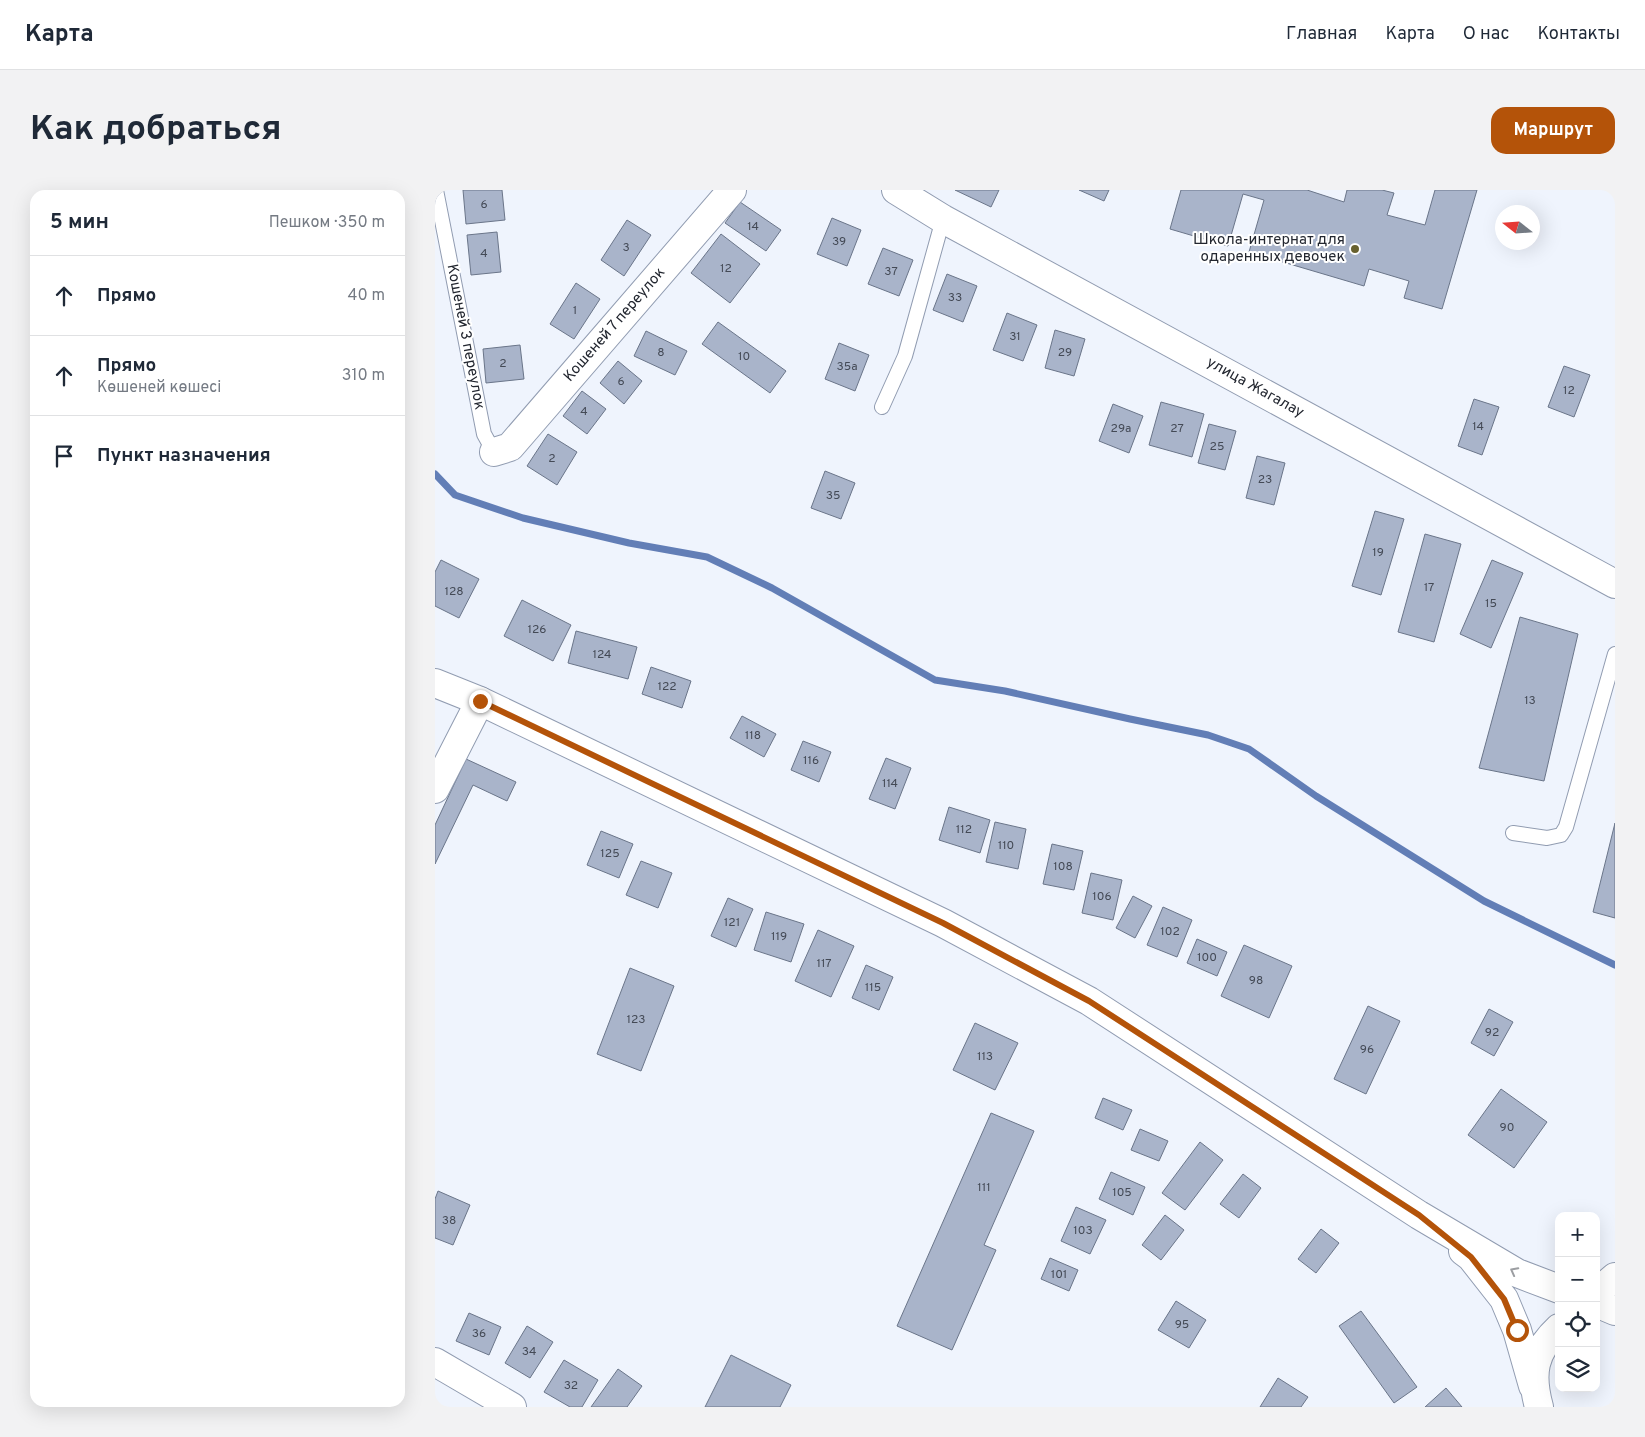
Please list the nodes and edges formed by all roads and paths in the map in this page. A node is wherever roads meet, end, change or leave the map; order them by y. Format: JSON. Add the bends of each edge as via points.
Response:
{"nodes":[{"id":1,"x":437,"y":190,"type":"edge"},
{"id":2,"x":732,"y":190,"type":"edge"},
{"id":3,"x":895,"y":190,"type":"edge"},
{"id":4,"x":943,"y":219,"type":"junction"},
{"id":5,"x":882,"y":407,"type":"dead end"},
{"id":6,"x":494,"y":452,"type":"joint"},
{"id":7,"x":1615,"y":584,"type":"edge"},
{"id":8,"x":1615,"y":654,"type":"edge"},
{"id":9,"x":435,"y":683,"type":"edge"},
{"id":10,"x":480,"y":701,"type":"junction"},
{"id":11,"x":435,"y":789,"type":"edge"},
{"id":12,"x":1513,"y":833,"type":"dead end"},
{"id":13,"x":1419,"y":1215,"type":"junction"},
{"id":14,"x":1615,"y":1277,"type":"edge"},
{"id":15,"x":1555,"y":1287,"type":"edge"},
{"id":16,"x":1600,"y":1290,"type":"edge"},
{"id":17,"x":1600,"y":1305,"type":"edge"},
{"id":18,"x":1600,"y":1312,"type":"edge"},
{"id":19,"x":1615,"y":1312,"type":"edge"},
{"id":20,"x":1555,"y":1332,"type":"edge"},
{"id":21,"x":435,"y":1362,"type":"edge"},
{"id":22,"x":1536,"y":1397,"type":"edge"},
{"id":23,"x":512,"y":1407,"type":"edge"}],
"edges":[{"from":1,"to":6,"type":"lane","name":"Кошеней 3 переулок","via":[[484,434]]},
{"from":2,"to":6,"type":"main road","name":"Кошеней 7 переулок","via":[[510,447]]},
{"from":3,"to":4,"type":"main road","name":"улица Жагалау"},
{"from":4,"to":5,"type":"lane","via":[[905,356]]},
{"from":4,"to":7,"type":"main road","name":"улица Жагалау"},
{"from":8,"to":12,"type":"lane","via":[[1566,827],[1561,835],[1547,838]]},
{"from":9,"to":10,"type":"main road"},
{"from":10,"to":11,"type":"main road"},
{"from":10,"to":13,"type":"main road","via":[[943,923],[1089,1001]]},
{"from":15,"to":13,"type":"main road","one_way":true,"via":[[1517,1273]]},
{"from":13,"to":22,"type":"main road","via":[[1471,1257],[1504,1299],[1517,1330]]},
{"from":14,"to":16,"type":"main road"},
{"from":17,"to":19,"type":"main road"},
{"from":18,"to":19,"type":"main road"},
{"from":20,"to":22,"type":"main road","via":[[1547,1339],[1536,1362]]},
{"from":21,"to":23,"type":"main road"}]}
